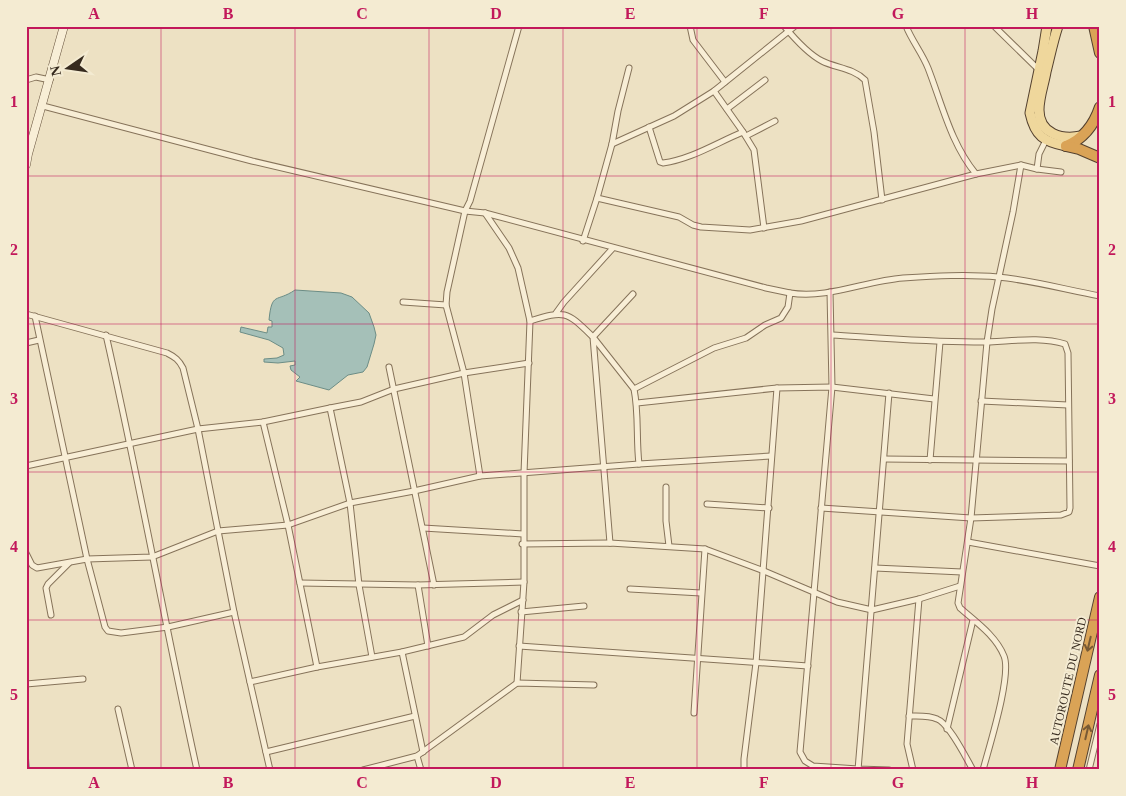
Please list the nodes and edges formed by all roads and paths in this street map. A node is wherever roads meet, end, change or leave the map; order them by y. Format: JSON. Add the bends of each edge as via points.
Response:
{"nodes":[{"id":1,"x":64,"y":26,"type":"edge"},
{"id":2,"x":519,"y":26,"type":"edge"},
{"id":3,"x":690,"y":26,"type":"edge"},
{"id":4,"x":784,"y":26,"type":"edge"},
{"id":5,"x":795,"y":26,"type":"edge"},
{"id":6,"x":906,"y":26,"type":"edge"},
{"id":7,"x":994,"y":26,"type":"edge"},
{"id":8,"x":1047,"y":26,"type":"edge"},
{"id":9,"x":1058,"y":26,"type":"edge"},
{"id":10,"x":1094,"y":26,"type":"edge"},
{"id":11,"x":789,"y":32,"type":"junction"},
{"id":12,"x":1099,"y":50,"type":"edge"},
{"id":13,"x":1100,"y":61,"type":"edge"},
{"id":14,"x":629,"y":68,"type":"dead end"},
{"id":15,"x":1039,"y":70,"type":"junction"},
{"id":16,"x":26,"y":80,"type":"edge"},
{"id":17,"x":50,"y":80,"type":"junction"},
{"id":18,"x":765,"y":80,"type":"dead end"},
{"id":19,"x":725,"y":82,"type":"junction"},
{"id":20,"x":714,"y":91,"type":"junction"},
{"id":21,"x":43,"y":106,"type":"junction"},
{"id":22,"x":1100,"y":107,"type":"edge"},
{"id":23,"x":727,"y":109,"type":"junction"},
{"id":24,"x":775,"y":121,"type":"dead end"},
{"id":25,"x":649,"y":127,"type":"junction"},
{"id":26,"x":745,"y":134,"type":"junction"},
{"id":27,"x":1083,"y":136,"type":"junction"},
{"id":28,"x":1046,"y":140,"type":"junction"},
{"id":29,"x":612,"y":144,"type":"junction"},
{"id":30,"x":1066,"y":146,"type":"junction"},
{"id":31,"x":27,"y":154,"type":"edge"},
{"id":32,"x":1100,"y":158,"type":"edge"},
{"id":33,"x":26,"y":164,"type":"edge"},
{"id":34,"x":1021,"y":165,"type":"junction"},
{"id":35,"x":1037,"y":169,"type":"junction"},
{"id":36,"x":1061,"y":172,"type":"dead end"},
{"id":37,"x":976,"y":174,"type":"junction"},
{"id":38,"x":597,"y":198,"type":"junction"},
{"id":39,"x":882,"y":200,"type":"junction"},
{"id":40,"x":465,"y":211,"type":"junction"},
{"id":41,"x":485,"y":213,"type":"junction"},
{"id":42,"x":764,"y":228,"type":"junction"},
{"id":43,"x":583,"y":241,"type":"junction"},
{"id":44,"x":613,"y":248,"type":"junction"},
{"id":45,"x":999,"y":277,"type":"junction"},
{"id":46,"x":830,"y":292,"type":"junction"},
{"id":47,"x":790,"y":293,"type":"junction"},
{"id":48,"x":633,"y":294,"type":"dead end"},
{"id":49,"x":1100,"y":296,"type":"edge"},
{"id":50,"x":403,"y":302,"type":"dead end"},
{"id":51,"x":446,"y":305,"type":"junction"},
{"id":52,"x":556,"y":313,"type":"junction"},
{"id":53,"x":26,"y":314,"type":"edge"},
{"id":54,"x":35,"y":316,"type":"junction"},
{"id":55,"x":530,"y":321,"type":"junction"},
{"id":56,"x":832,"y":334,"type":"junction"},
{"id":57,"x":106,"y":335,"type":"junction"},
{"id":58,"x":593,"y":337,"type":"junction"},
{"id":59,"x":40,"y":340,"type":"junction"},
{"id":60,"x":940,"y":342,"type":"junction"},
{"id":61,"x":986,"y":342,"type":"junction"},
{"id":62,"x":26,"y":343,"type":"edge"},
{"id":63,"x":529,"y":363,"type":"junction"},
{"id":64,"x":389,"y":367,"type":"dead end"},
{"id":65,"x":464,"y":373,"type":"junction"},
{"id":66,"x":832,"y":387,"type":"junction"},
{"id":67,"x":777,"y":388,"type":"junction"},
{"id":68,"x":394,"y":389,"type":"junction"},
{"id":69,"x":634,"y":389,"type":"junction"},
{"id":70,"x":889,"y":393,"type":"junction"},
{"id":71,"x":934,"y":399,"type":"junction"},
{"id":72,"x":981,"y":401,"type":"junction"},
{"id":73,"x":637,"y":403,"type":"junction"},
{"id":74,"x":1068,"y":405,"type":"junction"},
{"id":75,"x":330,"y":408,"type":"junction"},
{"id":76,"x":263,"y":422,"type":"junction"},
{"id":77,"x":198,"y":429,"type":"junction"},
{"id":78,"x":131,"y":444,"type":"junction"},
{"id":79,"x":771,"y":456,"type":"junction"},
{"id":80,"x":65,"y":458,"type":"junction"},
{"id":81,"x":884,"y":459,"type":"junction"},
{"id":82,"x":930,"y":460,"type":"junction"},
{"id":83,"x":976,"y":461,"type":"junction"},
{"id":84,"x":1069,"y":461,"type":"junction"},
{"id":85,"x":639,"y":464,"type":"junction"},
{"id":86,"x":26,"y":466,"type":"edge"},
{"id":87,"x":604,"y":467,"type":"junction"},
{"id":88,"x":524,"y":473,"type":"junction"},
{"id":89,"x":480,"y":476,"type":"junction"},
{"id":90,"x":666,"y":487,"type":"dead end"},
{"id":91,"x":414,"y":491,"type":"junction"},
{"id":92,"x":350,"y":503,"type":"junction"},
{"id":93,"x":707,"y":504,"type":"dead end"},
{"id":94,"x":769,"y":508,"type":"junction"},
{"id":95,"x":821,"y":508,"type":"junction"},
{"id":96,"x":879,"y":513,"type":"junction"},
{"id":97,"x":971,"y":518,"type":"junction"},
{"id":98,"x":288,"y":525,"type":"junction"},
{"id":99,"x":423,"y":528,"type":"junction"},
{"id":100,"x":218,"y":531,"type":"junction"},
{"id":101,"x":522,"y":534,"type":"junction"},
{"id":102,"x":968,"y":542,"type":"junction"},
{"id":103,"x":610,"y":543,"type":"junction"},
{"id":104,"x":522,"y":544,"type":"junction"},
{"id":105,"x":668,"y":546,"type":"junction"},
{"id":106,"x":705,"y":550,"type":"junction"},
{"id":107,"x":26,"y":553,"type":"edge"},
{"id":108,"x":152,"y":557,"type":"junction"},
{"id":109,"x":87,"y":559,"type":"junction"},
{"id":110,"x":70,"y":563,"type":"junction"},
{"id":111,"x":1100,"y":566,"type":"edge"},
{"id":112,"x":875,"y":568,"type":"junction"},
{"id":113,"x":764,"y":571,"type":"junction"},
{"id":114,"x":962,"y":572,"type":"junction"},
{"id":115,"x":524,"y":582,"type":"junction"},
{"id":116,"x":300,"y":583,"type":"junction"},
{"id":117,"x":359,"y":584,"type":"junction"},
{"id":118,"x":418,"y":585,"type":"junction"},
{"id":119,"x":434,"y":585,"type":"junction"},
{"id":120,"x":960,"y":586,"type":"junction"},
{"id":121,"x":630,"y":589,"type":"dead end"},
{"id":122,"x":701,"y":593,"type":"junction"},
{"id":123,"x":814,"y":594,"type":"junction"},
{"id":124,"x":1100,"y":597,"type":"edge"},
{"id":125,"x":919,"y":599,"type":"junction"},
{"id":126,"x":523,"y":600,"type":"junction"},
{"id":127,"x":584,"y":606,"type":"dead end"},
{"id":128,"x":872,"y":610,"type":"junction"},
{"id":129,"x":234,"y":612,"type":"junction"},
{"id":130,"x":521,"y":612,"type":"junction"},
{"id":131,"x":51,"y":615,"type":"dead end"},
{"id":132,"x":973,"y":620,"type":"junction"},
{"id":133,"x":168,"y":627,"type":"junction"},
{"id":134,"x":428,"y":646,"type":"junction"},
{"id":135,"x":519,"y":646,"type":"junction"},
{"id":136,"x":402,"y":652,"type":"junction"},
{"id":137,"x":372,"y":657,"type":"junction"},
{"id":138,"x":698,"y":659,"type":"junction"},
{"id":139,"x":756,"y":663,"type":"junction"},
{"id":140,"x":808,"y":666,"type":"junction"},
{"id":141,"x":317,"y":667,"type":"junction"},
{"id":142,"x":1100,"y":675,"type":"edge"},
{"id":143,"x":83,"y":679,"type":"dead end"},
{"id":144,"x":250,"y":682,"type":"junction"},
{"id":145,"x":517,"y":683,"type":"junction"},
{"id":146,"x":26,"y":684,"type":"edge"},
{"id":147,"x":594,"y":685,"type":"dead end"},
{"id":148,"x":1098,"y":690,"type":"edge"},
{"id":149,"x":118,"y":710,"type":"dead end"},
{"id":150,"x":694,"y":713,"type":"dead end"},
{"id":151,"x":415,"y":716,"type":"junction"},
{"id":152,"x":909,"y":716,"type":"junction"},
{"id":153,"x":1100,"y":724,"type":"edge"},
{"id":154,"x":947,"y":729,"type":"junction"},
{"id":155,"x":266,"y":752,"type":"junction"},
{"id":156,"x":423,"y":752,"type":"junction"},
{"id":157,"x":417,"y":756,"type":"junction"},
{"id":158,"x":132,"y":770,"type":"edge"},
{"id":159,"x":197,"y":770,"type":"edge"},
{"id":160,"x":270,"y":770,"type":"edge"},
{"id":161,"x":363,"y":770,"type":"edge"},
{"id":162,"x":421,"y":770,"type":"edge"},
{"id":163,"x":744,"y":770,"type":"edge"},
{"id":164,"x":858,"y":770,"type":"edge"},
{"id":165,"x":889,"y":770,"type":"edge"},
{"id":166,"x":913,"y":770,"type":"edge"},
{"id":167,"x":974,"y":770,"type":"edge"},
{"id":168,"x":983,"y":770,"type":"edge"},
{"id":169,"x":1060,"y":770,"type":"edge"},
{"id":170,"x":1078,"y":770,"type":"edge"},
{"id":171,"x":1089,"y":770,"type":"edge"}],
"edges":[{"from":1,"to":17,"type":"street"},
{"from":2,"to":40,"type":"street"},
{"from":3,"to":19,"type":"street","via":[[693,40]]},
{"from":4,"to":11,"type":"street"},
{"from":5,"to":11,"type":"street"},
{"from":6,"to":37,"type":"street","via":[[928,67],[957,146]]},
{"from":7,"to":15,"type":"street"},
{"from":8,"to":15,"type":"main road"},
{"from":9,"to":27,"type":"main road","via":[[1038,108],[1039,116],[1045,128],[1055,135]]},
{"from":10,"to":12,"type":"highway"},
{"from":11,"to":19,"type":"street"},
{"from":11,"to":39,"type":"street","via":[[821,60],[841,66],[865,80]]},
{"from":12,"to":13,"type":"highway"},
{"from":14,"to":29,"type":"street"},
{"from":15,"to":28,"type":"main road","via":[[1030,114],[1037,131]]},
{"from":16,"to":17,"type":"street","via":[[36,77]]},
{"from":17,"to":21,"type":"street"},
{"from":18,"to":23,"type":"street"},
{"from":19,"to":20,"type":"street"},
{"from":20,"to":23,"type":"street"},
{"from":20,"to":25,"type":"street"},
{"from":21,"to":31,"type":"street"},
{"from":21,"to":40,"type":"street"},
{"from":22,"to":27,"type":"highway"},
{"from":23,"to":26,"type":"street"},
{"from":24,"to":26,"type":"street"},
{"from":25,"to":26,"type":"street","via":[[663,163],[702,152],[722,140]]},
{"from":25,"to":29,"type":"street"},
{"from":26,"to":42,"type":"street","via":[[754,150]]},
{"from":27,"to":30,"type":"highway"},
{"from":28,"to":30,"type":"main road"},
{"from":28,"to":35,"type":"street","via":[[1039,154]]},
{"from":29,"to":38,"type":"street"},
{"from":30,"to":32,"type":"highway"},
{"from":31,"to":33,"type":"street"},
{"from":34,"to":35,"type":"street"},
{"from":34,"to":37,"type":"street"},
{"from":34,"to":45,"type":"street"},
{"from":35,"to":36,"type":"street"},
{"from":37,"to":39,"type":"street"},
{"from":38,"to":42,"type":"street","via":[[679,217],[701,227],[726,230]]},
{"from":38,"to":43,"type":"street"},
{"from":39,"to":42,"type":"street"},
{"from":40,"to":41,"type":"street"},
{"from":40,"to":51,"type":"street","via":[[446,292]]},
{"from":41,"to":43,"type":"street"},
{"from":41,"to":55,"type":"street","via":[[509,248],[518,268]]},
{"from":43,"to":44,"type":"street"},
{"from":44,"to":47,"type":"street"},
{"from":44,"to":52,"type":"street"},
{"from":45,"to":46,"type":"street","via":[[900,278]]},
{"from":45,"to":49,"type":"street"},
{"from":45,"to":61,"type":"street"},
{"from":46,"to":47,"type":"street"},
{"from":46,"to":56,"type":"street"},
{"from":47,"to":69,"type":"street","via":[[788,307],[781,318],[746,338],[714,348]]},
{"from":48,"to":58,"type":"street"},
{"from":50,"to":51,"type":"street"},
{"from":51,"to":65,"type":"street"},
{"from":52,"to":55,"type":"street"},
{"from":52,"to":58,"type":"street","via":[[565,314]]},
{"from":53,"to":54,"type":"street"},
{"from":54,"to":57,"type":"street"},
{"from":54,"to":59,"type":"street"},
{"from":55,"to":63,"type":"street"},
{"from":56,"to":60,"type":"street"},
{"from":56,"to":66,"type":"street"},
{"from":57,"to":77,"type":"street","via":[[176,358],[183,368]]},
{"from":57,"to":78,"type":"street"},
{"from":58,"to":69,"type":"street"},
{"from":58,"to":87,"type":"street"},
{"from":59,"to":62,"type":"street"},
{"from":59,"to":80,"type":"street"},
{"from":60,"to":61,"type":"street"},
{"from":60,"to":71,"type":"street"},
{"from":61,"to":72,"type":"street"},
{"from":61,"to":74,"type":"street","via":[[1025,340],[1065,344],[1068,353]]},
{"from":63,"to":65,"type":"street"},
{"from":63,"to":88,"type":"street"},
{"from":64,"to":68,"type":"street"},
{"from":65,"to":68,"type":"street"},
{"from":65,"to":89,"type":"street"},
{"from":66,"to":67,"type":"street"},
{"from":66,"to":70,"type":"street"},
{"from":66,"to":95,"type":"street"},
{"from":67,"to":73,"type":"street"},
{"from":67,"to":79,"type":"street"},
{"from":68,"to":75,"type":"street","via":[[361,402]]},
{"from":68,"to":91,"type":"street"},
{"from":69,"to":73,"type":"street"},
{"from":70,"to":71,"type":"street"},
{"from":70,"to":81,"type":"street"},
{"from":71,"to":82,"type":"street"},
{"from":72,"to":74,"type":"street"},
{"from":72,"to":83,"type":"street"},
{"from":73,"to":85,"type":"street"},
{"from":74,"to":84,"type":"street"},
{"from":75,"to":76,"type":"street"},
{"from":75,"to":92,"type":"street"},
{"from":76,"to":77,"type":"street"},
{"from":76,"to":98,"type":"street"},
{"from":77,"to":78,"type":"street"},
{"from":77,"to":100,"type":"street"},
{"from":78,"to":80,"type":"street"},
{"from":78,"to":108,"type":"street"},
{"from":79,"to":85,"type":"street"},
{"from":79,"to":94,"type":"street"},
{"from":80,"to":86,"type":"street"},
{"from":80,"to":109,"type":"street"},
{"from":81,"to":82,"type":"street"},
{"from":81,"to":96,"type":"street"},
{"from":82,"to":83,"type":"street"},
{"from":83,"to":84,"type":"street"},
{"from":83,"to":97,"type":"street"},
{"from":84,"to":97,"type":"street","via":[[1070,508],[1066,514]]},
{"from":85,"to":87,"type":"street"},
{"from":87,"to":88,"type":"street"},
{"from":87,"to":103,"type":"street"},
{"from":88,"to":89,"type":"street"},
{"from":88,"to":101,"type":"street"},
{"from":89,"to":91,"type":"street"},
{"from":90,"to":105,"type":"street"},
{"from":91,"to":92,"type":"street"},
{"from":91,"to":99,"type":"street"},
{"from":92,"to":98,"type":"street"},
{"from":92,"to":117,"type":"street"},
{"from":93,"to":94,"type":"street"},
{"from":94,"to":113,"type":"street"},
{"from":95,"to":96,"type":"street"},
{"from":95,"to":123,"type":"street"},
{"from":96,"to":97,"type":"street"},
{"from":96,"to":112,"type":"street"},
{"from":97,"to":102,"type":"street"},
{"from":98,"to":100,"type":"street"},
{"from":98,"to":116,"type":"street"},
{"from":99,"to":101,"type":"street"},
{"from":99,"to":119,"type":"street"},
{"from":100,"to":108,"type":"street"},
{"from":100,"to":129,"type":"street"},
{"from":101,"to":104,"type":"street"},
{"from":102,"to":111,"type":"street"},
{"from":102,"to":114,"type":"street"},
{"from":103,"to":104,"type":"street"},
{"from":103,"to":105,"type":"street"},
{"from":104,"to":115,"type":"street"},
{"from":105,"to":106,"type":"street"},
{"from":106,"to":113,"type":"street"},
{"from":106,"to":122,"type":"street"},
{"from":107,"to":110,"type":"street","via":[[37,568]]},
{"from":108,"to":109,"type":"street"},
{"from":108,"to":133,"type":"street"},
{"from":109,"to":110,"type":"street"},
{"from":109,"to":133,"type":"street","via":[[108,631],[121,633]]},
{"from":110,"to":131,"type":"street","via":[[46,588]]},
{"from":112,"to":114,"type":"street"},
{"from":112,"to":128,"type":"street"},
{"from":113,"to":123,"type":"street"},
{"from":113,"to":139,"type":"street"},
{"from":114,"to":120,"type":"street"},
{"from":115,"to":119,"type":"street"},
{"from":115,"to":126,"type":"street"},
{"from":116,"to":117,"type":"street"},
{"from":116,"to":141,"type":"street"},
{"from":117,"to":118,"type":"street"},
{"from":117,"to":137,"type":"street"},
{"from":118,"to":119,"type":"street"},
{"from":118,"to":134,"type":"street"},
{"from":120,"to":125,"type":"street"},
{"from":120,"to":132,"type":"street","via":[[958,604]]},
{"from":121,"to":122,"type":"street"},
{"from":122,"to":138,"type":"street"},
{"from":123,"to":128,"type":"street"},
{"from":123,"to":140,"type":"street"},
{"from":124,"to":169,"type":"highway","name":"AUTOROUTE DU NORD","one_way":true},
{"from":125,"to":128,"type":"street"},
{"from":125,"to":152,"type":"street"},
{"from":126,"to":130,"type":"street"},
{"from":126,"to":134,"type":"street","via":[[493,615],[464,637]]},
{"from":127,"to":130,"type":"street"},
{"from":128,"to":164,"type":"street"},
{"from":129,"to":133,"type":"street"},
{"from":129,"to":144,"type":"street"},
{"from":130,"to":135,"type":"street"},
{"from":132,"to":154,"type":"street"},
{"from":132,"to":168,"type":"street","via":[[997,643],[1006,662],[1005,684]]},
{"from":133,"to":159,"type":"street"},
{"from":134,"to":136,"type":"street"},
{"from":135,"to":138,"type":"street"},
{"from":135,"to":145,"type":"street"},
{"from":136,"to":137,"type":"street"},
{"from":136,"to":151,"type":"street"},
{"from":137,"to":141,"type":"street"},
{"from":138,"to":139,"type":"street"},
{"from":138,"to":150,"type":"street"},
{"from":139,"to":140,"type":"street"},
{"from":139,"to":163,"type":"street"},
{"from":140,"to":164,"type":"street","via":[[800,752],[813,766]]},
{"from":141,"to":144,"type":"street"},
{"from":142,"to":148,"type":"highway"},
{"from":143,"to":146,"type":"street"},
{"from":144,"to":155,"type":"street"},
{"from":145,"to":147,"type":"street"},
{"from":145,"to":156,"type":"street"},
{"from":170,"to":148,"type":"highway","one_way":true},
{"from":149,"to":158,"type":"street"},
{"from":151,"to":155,"type":"street"},
{"from":151,"to":156,"type":"street"},
{"from":152,"to":154,"type":"street","via":[[939,719]]},
{"from":152,"to":166,"type":"street","via":[[907,744]]},
{"from":153,"to":171,"type":"street"},
{"from":154,"to":167,"type":"street"},
{"from":155,"to":160,"type":"street"},
{"from":156,"to":157,"type":"street"},
{"from":157,"to":161,"type":"street"},
{"from":157,"to":162,"type":"street"},
{"from":164,"to":165,"type":"street"}]}
